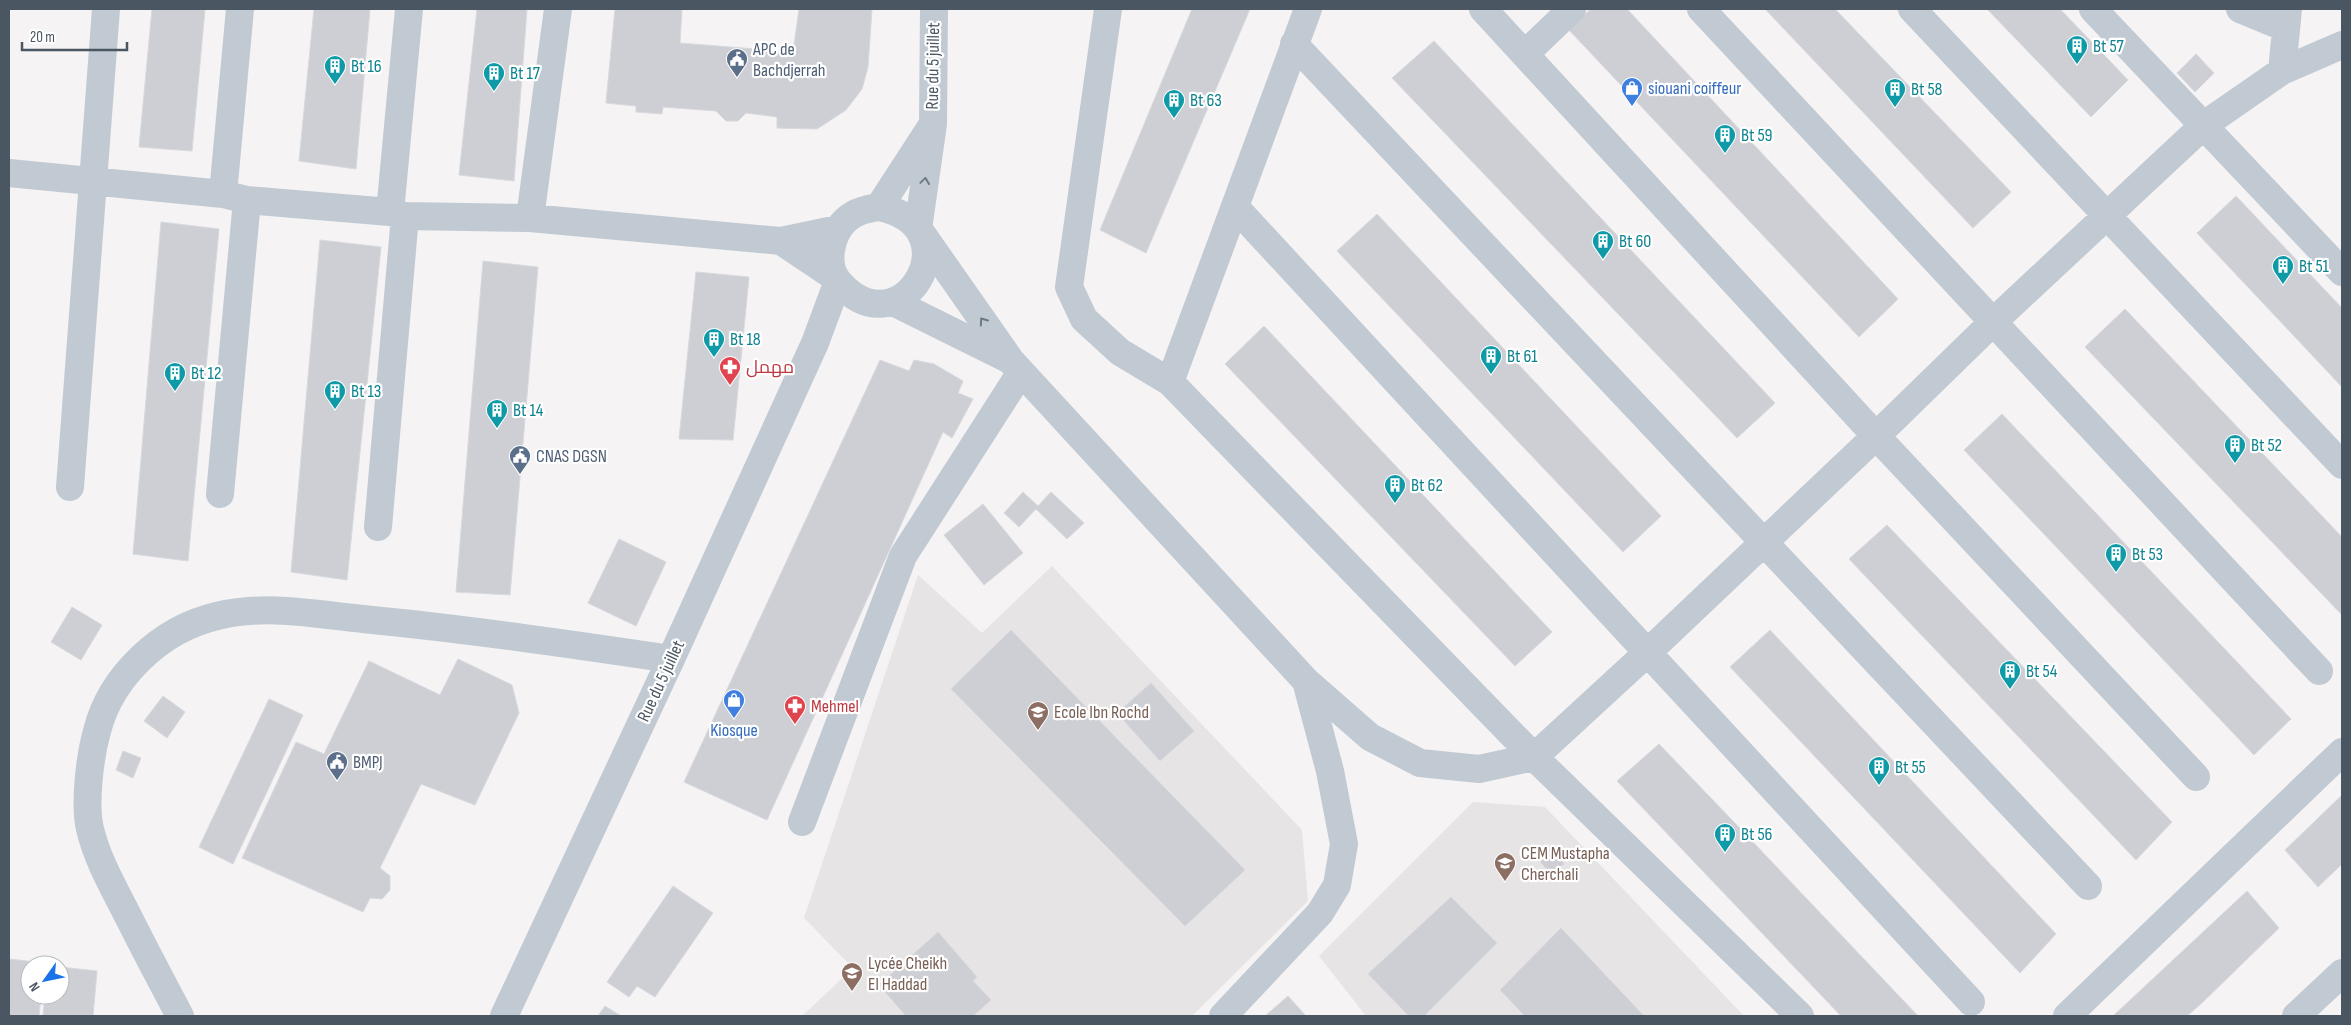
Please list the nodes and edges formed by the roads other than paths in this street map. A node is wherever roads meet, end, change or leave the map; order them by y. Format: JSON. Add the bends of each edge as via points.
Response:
{"nodes":[{"id":1,"x":106,"y":9,"type":"edge"},
{"id":2,"x":240,"y":9,"type":"edge"},
{"id":3,"x":409,"y":9,"type":"edge"},
{"id":4,"x":558,"y":9,"type":"edge"},
{"id":5,"x":934,"y":9,"type":"edge"},
{"id":6,"x":1108,"y":9,"type":"edge"},
{"id":7,"x":1308,"y":9,"type":"edge"},
{"id":8,"x":1482,"y":9,"type":"edge"},
{"id":9,"x":1572,"y":9,"type":"edge"},
{"id":10,"x":1702,"y":9,"type":"edge"},
{"id":11,"x":1912,"y":9,"type":"edge"},
{"id":12,"x":2094,"y":9,"type":"edge"},
{"id":13,"x":2240,"y":9,"type":"edge"},
{"id":14,"x":2287,"y":18,"type":"edge"},
{"id":15,"x":1294,"y":44,"type":"junction"},
{"id":16,"x":2342,"y":44,"type":"edge"},
{"id":17,"x":1525,"y":54,"type":"junction"},
{"id":18,"x":2282,"y":71,"type":"junction"},
{"id":19,"x":933,"y":124,"type":"junction"},
{"id":20,"x":2204,"y":125,"type":"junction"},
{"id":21,"x":9,"y":173,"type":"edge"},
{"id":22,"x":92,"y":182,"type":"junction"},
{"id":23,"x":235,"y":197,"type":"junction"},
{"id":24,"x":879,"y":207,"type":"junction"},
{"id":25,"x":1236,"y":208,"type":"junction"},
{"id":26,"x":397,"y":214,"type":"junction"},
{"id":27,"x":2108,"y":215,"type":"junction"},
{"id":28,"x":530,"y":218,"type":"junction"},
{"id":29,"x":838,"y":229,"type":"junction"},
{"id":30,"x":919,"y":230,"type":"junction"},
{"id":31,"x":781,"y":241,"type":"junction"},
{"id":32,"x":2342,"y":272,"type":"edge"},
{"id":33,"x":837,"y":280,"type":"junction"},
{"id":34,"x":864,"y":302,"type":"junction"},
{"id":35,"x":893,"y":302,"type":"junction"},
{"id":36,"x":1993,"y":322,"type":"junction"},
{"id":37,"x":815,"y":344,"type":"junction"},
{"id":38,"x":1016,"y":366,"type":"junction"},
{"id":39,"x":1170,"y":382,"type":"junction"},
{"id":40,"x":1876,"y":436,"type":"junction"},
{"id":41,"x":2342,"y":465,"type":"edge"},
{"id":42,"x":70,"y":487,"type":"dead end"},
{"id":43,"x":220,"y":494,"type":"dead end"},
{"id":44,"x":378,"y":527,"type":"dead end"},
{"id":45,"x":1762,"y":543,"type":"junction"},
{"id":46,"x":1646,"y":654,"type":"junction"},
{"id":47,"x":672,"y":659,"type":"junction"},
{"id":48,"x":2319,"y":671,"type":"dead end"},
{"id":49,"x":1306,"y":681,"type":"junction"},
{"id":50,"x":2342,"y":752,"type":"edge"},
{"id":51,"x":1534,"y":757,"type":"junction"},
{"id":52,"x":2196,"y":777,"type":"dead end"},
{"id":53,"x":802,"y":822,"type":"dead end"},
{"id":54,"x":2088,"y":886,"type":"dead end"},
{"id":55,"x":2342,"y":973,"type":"edge"},
{"id":56,"x":1971,"y":1002,"type":"dead end"},
{"id":57,"x":180,"y":1016,"type":"edge"},
{"id":58,"x":504,"y":1016,"type":"edge"},
{"id":59,"x":1223,"y":1016,"type":"edge"},
{"id":60,"x":1800,"y":1016,"type":"edge"},
{"id":61,"x":2066,"y":1016,"type":"edge"},
{"id":62,"x":2296,"y":1016,"type":"edge"}],
"edges":[{"from":1,"to":22,"type":"street"},
{"from":2,"to":23,"type":"street"},
{"from":3,"to":26,"type":"street"},
{"from":4,"to":28,"type":"street"},
{"from":5,"to":19,"type":"street","name":"Rue du 5 juillet"},
{"from":6,"to":39,"type":"street","via":[[1069,287],[1084,319],[1120,352]]},
{"from":7,"to":15,"type":"street"},
{"from":8,"to":17,"type":"street"},
{"from":9,"to":17,"type":"street"},
{"from":10,"to":36,"type":"street"},
{"from":11,"to":27,"type":"street"},
{"from":12,"to":20,"type":"street"},
{"from":13,"to":14,"type":"street"},
{"from":14,"to":18,"type":"street"},
{"from":15,"to":25,"type":"street"},
{"from":15,"to":45,"type":"street"},
{"from":16,"to":18,"type":"street"},
{"from":17,"to":40,"type":"street"},
{"from":18,"to":20,"type":"street"},
{"from":19,"to":24,"type":"street"},
{"from":30,"to":19,"type":"street","name":"Rue du 5 juillet","one_way":true},
{"from":20,"to":27,"type":"street"},
{"from":20,"to":32,"type":"street"},
{"from":21,"to":22,"type":"street"},
{"from":22,"to":23,"type":"street"},
{"from":22,"to":42,"type":"street"},
{"from":23,"to":26,"type":"street"},
{"from":23,"to":43,"type":"street"},
{"from":24,"to":29,"type":"street","via":[[862,210]]},
{"from":24,"to":30,"type":"street","via":[[895,210],[909,218]]},
{"from":25,"to":39,"type":"street"},
{"from":25,"to":46,"type":"street"},
{"from":26,"to":28,"type":"street"},
{"from":26,"to":44,"type":"street"},
{"from":27,"to":36,"type":"street"},
{"from":27,"to":41,"type":"street"},
{"from":28,"to":31,"type":"street"},
{"from":29,"to":31,"type":"street"},
{"from":29,"to":33,"type":"street","via":[[831,253]]},
{"from":30,"to":35,"type":"street","via":[[924,241],[926,266],[914,288]]},
{"from":38,"to":30,"type":"street","one_way":true},
{"from":31,"to":33,"type":"street"},
{"from":33,"to":34,"type":"street","via":[[846,292]]},
{"from":33,"to":37,"type":"street","name":"Rue du 5 juillet"},
{"from":34,"to":35,"type":"street"},
{"from":34,"to":37,"type":"street"},
{"from":35,"to":38,"type":"street"},
{"from":36,"to":40,"type":"street"},
{"from":36,"to":48,"type":"street"},
{"from":37,"to":47,"type":"street","name":"Rue du 5 juillet"},
{"from":38,"to":49,"type":"street"},
{"from":38,"to":53,"type":"street","via":[[903,556]]},
{"from":39,"to":51,"type":"street"},
{"from":40,"to":45,"type":"street"},
{"from":40,"to":52,"type":"street"},
{"from":45,"to":46,"type":"street"},
{"from":45,"to":54,"type":"street"},
{"from":46,"to":51,"type":"street"},
{"from":46,"to":56,"type":"street"},
{"from":47,"to":57,"type":"street","via":[[454,628],[264,609],[216,616],[177,632],[144,654],[122,679],[102,710],[89,778],[90,827],[102,867]]},
{"from":47,"to":58,"type":"street","name":"Rue du 5 juillet"},
{"from":49,"to":51,"type":"street","via":[[1370,737],[1420,763],[1479,769]]},
{"from":49,"to":59,"type":"street","via":[[1330,771],[1344,844],[1338,885],[1320,913]]},
{"from":50,"to":61,"type":"street"},
{"from":51,"to":60,"type":"street"},
{"from":55,"to":62,"type":"street"}]}
